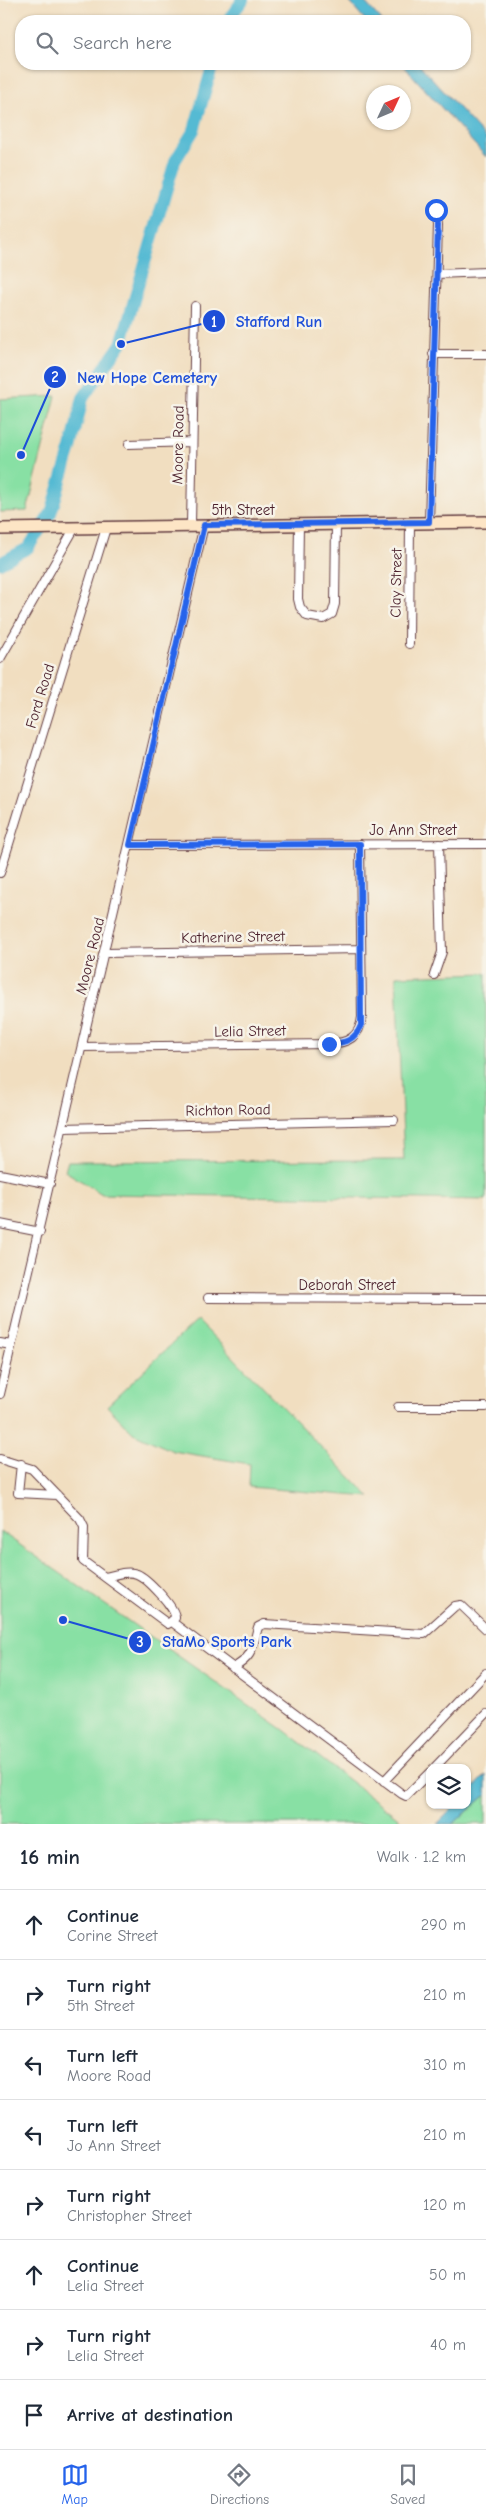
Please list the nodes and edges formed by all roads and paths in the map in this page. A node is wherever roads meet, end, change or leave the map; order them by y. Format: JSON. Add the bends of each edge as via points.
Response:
{"nodes":[{"id":1,"x":436,"y":210,"type":"dead end"},
{"id":2,"x":486,"y":272,"type":"edge"},
{"id":3,"x":437,"y":274,"type":"junction"},
{"id":4,"x":195,"y":306,"type":"dead end"},
{"id":5,"x":433,"y":354,"type":"junction"},
{"id":6,"x":486,"y":354,"type":"edge"},
{"id":7,"x":191,"y":442,"type":"junction"},
{"id":8,"x":129,"y":444,"type":"dead end"},
{"id":9,"x":410,"y":522,"type":"junction"},
{"id":10,"x":429,"y":522,"type":"junction"},
{"id":11,"x":486,"y":522,"type":"edge"},
{"id":12,"x":336,"y":523,"type":"junction"},
{"id":13,"x":299,"y":524,"type":"junction"},
{"id":14,"x":191,"y":525,"type":"junction"},
{"id":15,"x":204,"y":525,"type":"junction"},
{"id":16,"x":106,"y":528,"type":"junction"},
{"id":17,"x":0,"y":529,"type":"edge"},
{"id":18,"x":74,"y":529,"type":"junction"},
{"id":19,"x":408,"y":644,"type":"dead end"},
{"id":20,"x":0,"y":659,"type":"edge"},
{"id":21,"x":360,"y":844,"type":"junction"},
{"id":22,"x":439,"y":844,"type":"junction"},
{"id":23,"x":486,"y":844,"type":"edge"},
{"id":24,"x":130,"y":845,"type":"junction"},
{"id":25,"x":0,"y":872,"type":"edge"},
{"id":26,"x":361,"y":948,"type":"junction"},
{"id":27,"x":105,"y":953,"type":"junction"},
{"id":28,"x":434,"y":975,"type":"dead end"},
{"id":29,"x":82,"y":1047,"type":"junction"},
{"id":30,"x":394,"y":1120,"type":"dead end"},
{"id":31,"x":63,"y":1128,"type":"junction"},
{"id":32,"x":0,"y":1174,"type":"edge"},
{"id":33,"x":50,"y":1184,"type":"junction"},
{"id":34,"x":0,"y":1224,"type":"edge"},
{"id":35,"x":40,"y":1232,"type":"junction"},
{"id":36,"x":208,"y":1298,"type":"dead end"},
{"id":37,"x":486,"y":1299,"type":"edge"},
{"id":38,"x":0,"y":1343,"type":"edge"},
{"id":39,"x":11,"y":1345,"type":"junction"},
{"id":40,"x":0,"y":1394,"type":"edge"},
{"id":41,"x":398,"y":1407,"type":"dead end"},
{"id":42,"x":486,"y":1407,"type":"edge"},
{"id":43,"x":0,"y":1459,"type":"edge"},
{"id":44,"x":22,"y":1464,"type":"junction"},
{"id":45,"x":57,"y":1495,"type":"junction"},
{"id":46,"x":105,"y":1577,"type":"junction"},
{"id":47,"x":172,"y":1622,"type":"junction"},
{"id":48,"x":486,"y":1629,"type":"edge"},
{"id":49,"x":233,"y":1668,"type":"junction"},
{"id":50,"x":486,"y":1673,"type":"edge"},
{"id":51,"x":486,"y":1714,"type":"edge"},
{"id":52,"x":438,"y":1764,"type":"edge"},
{"id":53,"x":426,"y":1776,"type":"edge"},
{"id":54,"x":384,"y":1781,"type":"junction"}],
"edges":[{"from":1,"to":3,"type":"street"},
{"from":2,"to":3,"type":"street"},
{"from":3,"to":5,"type":"street"},
{"from":4,"to":7,"type":"street","name":"Moore Road"},
{"from":5,"to":6,"type":"street"},
{"from":5,"to":10,"type":"street"},
{"from":7,"to":8,"type":"street"},
{"from":7,"to":14,"type":"street","name":"Moore Road"},
{"from":9,"to":10,"type":"main road","name":"5th Street"},
{"from":9,"to":12,"type":"main road","name":"5th Street"},
{"from":9,"to":19,"type":"street","name":"Clay Street"},
{"from":10,"to":11,"type":"main road","name":"5th Street"},
{"from":12,"to":13,"type":"main road","name":"5th Street"},
{"from":12,"to":13,"type":"street","via":[[336,604],[332,614],[323,619],[307,616],[300,608]]},
{"from":13,"to":15,"type":"main road","name":"5th Street"},
{"from":14,"to":15,"type":"main road","name":"5th Street"},
{"from":14,"to":16,"type":"main road","name":"5th Street"},
{"from":15,"to":24,"type":"street","name":"Moore Road"},
{"from":16,"to":18,"type":"main road","name":"5th Street"},
{"from":16,"to":25,"type":"street","name":"Ford Road"},
{"from":17,"to":18,"type":"main road","name":"5th Street"},
{"from":18,"to":20,"type":"street"},
{"from":21,"to":22,"type":"street","name":"Jo Ann Street"},
{"from":21,"to":24,"type":"street","name":"Jo Ann Street"},
{"from":21,"to":26,"type":"street","name":"Lelia Street"},
{"from":22,"to":23,"type":"street","name":"Jo Ann Street"},
{"from":22,"to":28,"type":"street","via":[[442,952]]},
{"from":24,"to":27,"type":"street","name":"Moore Road"},
{"from":26,"to":27,"type":"street","name":"Katherine Street"},
{"from":26,"to":29,"type":"street","name":"Lelia Street","via":[[361,1025],[354,1038],[345,1042]]},
{"from":27,"to":29,"type":"street","name":"Moore Road"},
{"from":29,"to":31,"type":"street","name":"Moore Road"},
{"from":30,"to":31,"type":"street","name":"Richton Road"},
{"from":31,"to":33,"type":"street","name":"Moore Road"},
{"from":32,"to":33,"type":"street"},
{"from":33,"to":35,"type":"street","name":"Moore Road"},
{"from":34,"to":35,"type":"street"},
{"from":35,"to":39,"type":"street","name":"Moore Road"},
{"from":36,"to":37,"type":"street","name":"Deborah Street"},
{"from":38,"to":39,"type":"street"},
{"from":39,"to":40,"type":"street","name":"Moore Road"},
{"from":41,"to":42,"type":"street"},
{"from":43,"to":44,"type":"street"},
{"from":44,"to":45,"type":"street","via":[[32,1469]]},
{"from":44,"to":45,"type":"street","via":[[18,1493]]},
{"from":45,"to":46,"type":"street","via":[[83,1522],[83,1561]]},
{"from":46,"to":47,"type":"street","via":[[168,1624]]},
{"from":46,"to":47,"type":"street","via":[[129,1572],[141,1576],[174,1610]]},
{"from":47,"to":49,"type":"street"},
{"from":48,"to":49,"type":"street","via":[[461,1605],[455,1606],[424,1634],[264,1624],[258,1627],[247,1660]]},
{"from":49,"to":54,"type":"street"},
{"from":50,"to":54,"type":"street"},
{"from":51,"to":52,"type":"street"},
{"from":53,"to":54,"type":"street","via":[[406,1796]]}]}
